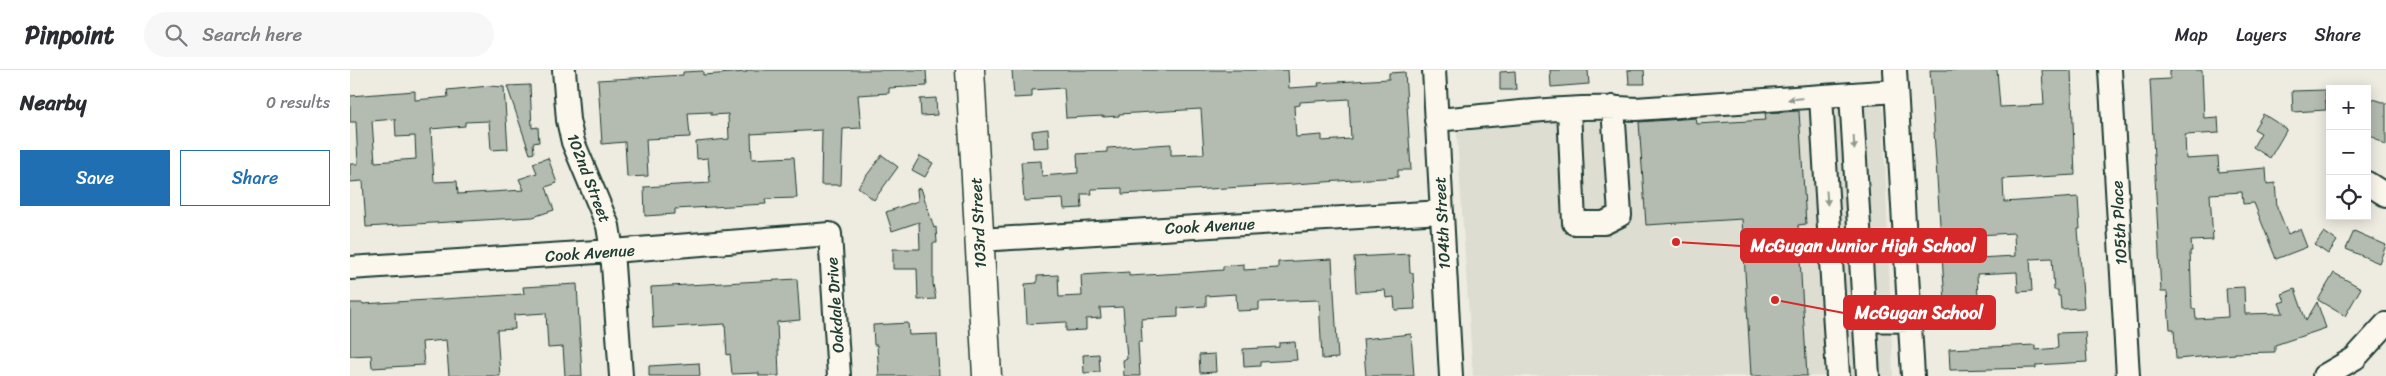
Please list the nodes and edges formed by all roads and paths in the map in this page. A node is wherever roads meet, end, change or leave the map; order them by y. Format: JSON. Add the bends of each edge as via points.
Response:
{"nodes":[{"id":1,"x":564,"y":70,"type":"edge"},
{"id":2,"x":970,"y":70,"type":"edge"},
{"id":3,"x":1434,"y":70,"type":"edge"},
{"id":4,"x":2110,"y":70,"type":"edge"},
{"id":5,"x":1896,"y":80,"type":"edge"},
{"id":6,"x":1851,"y":94,"type":"junction"},
{"id":7,"x":1821,"y":97,"type":"junction"},
{"id":8,"x":1613,"y":107,"type":"junction"},
{"id":9,"x":1569,"y":109,"type":"junction"},
{"id":10,"x":1436,"y":120,"type":"junction"},
{"id":11,"x":2371,"y":186,"type":"edge"},
{"id":12,"x":2386,"y":195,"type":"edge"},
{"id":13,"x":1442,"y":212,"type":"junction"},
{"id":14,"x":830,"y":234,"type":"joint"},
{"id":15,"x":980,"y":240,"type":"junction"},
{"id":16,"x":612,"y":252,"type":"junction"},
{"id":17,"x":350,"y":268,"type":"edge"},
{"id":18,"x":1834,"y":305,"type":"junction"},
{"id":19,"x":1865,"y":320,"type":"junction"},
{"id":20,"x":1910,"y":321,"type":"junction"},
{"id":21,"x":2386,"y":324,"type":"edge"},
{"id":22,"x":621,"y":376,"type":"edge"},
{"id":23,"x":839,"y":376,"type":"edge"},
{"id":24,"x":987,"y":376,"type":"edge"},
{"id":25,"x":1451,"y":376,"type":"edge"},
{"id":26,"x":1838,"y":376,"type":"edge"},
{"id":27,"x":1868,"y":376,"type":"edge"},
{"id":28,"x":1913,"y":376,"type":"edge"},
{"id":29,"x":2128,"y":376,"type":"edge"},
{"id":30,"x":2324,"y":376,"type":"edge"}],
"edges":[{"from":1,"to":16,"type":"street","name":"102nd Street","via":[[573,142],[608,226]]},
{"from":2,"to":15,"type":"main road","name":"103rd Street"},
{"from":3,"to":10,"type":"street","name":"104th Street"},
{"from":4,"to":29,"type":"street","name":"105th Place"},
{"from":5,"to":6,"type":"street"},
{"from":5,"to":20,"type":"street"},
{"from":6,"to":7,"type":"street"},
{"from":6,"to":19,"type":"street","one_way":true},
{"from":7,"to":8,"type":"street","one_way":true,"via":[[1636,109]]},
{"from":7,"to":18,"type":"street","one_way":true},
{"from":8,"to":9,"type":"street"},
{"from":8,"to":9,"type":"street","via":[[1620,215],[1604,223],[1574,223]]},
{"from":9,"to":10,"type":"street"},
{"from":10,"to":13,"type":"street","name":"104th Street"},
{"from":11,"to":12,"type":"street"},
{"from":13,"to":15,"type":"street","name":"Cook Avenue"},
{"from":13,"to":25,"type":"street","name":"104th Street"},
{"from":14,"to":16,"type":"street","name":"Cook Avenue"},
{"from":14,"to":23,"type":"street","name":"Oakdale Drive"},
{"from":15,"to":24,"type":"main road","name":"103rd Street"},
{"from":16,"to":17,"type":"street","name":"Cook Avenue"},
{"from":16,"to":22,"type":"street","name":"102nd Street"},
{"from":18,"to":19,"type":"street"},
{"from":18,"to":26,"type":"street"},
{"from":19,"to":20,"type":"street"},
{"from":19,"to":27,"type":"street"},
{"from":20,"to":28,"type":"street"},
{"from":21,"to":30,"type":"street","via":[[2355,358]]}]}
